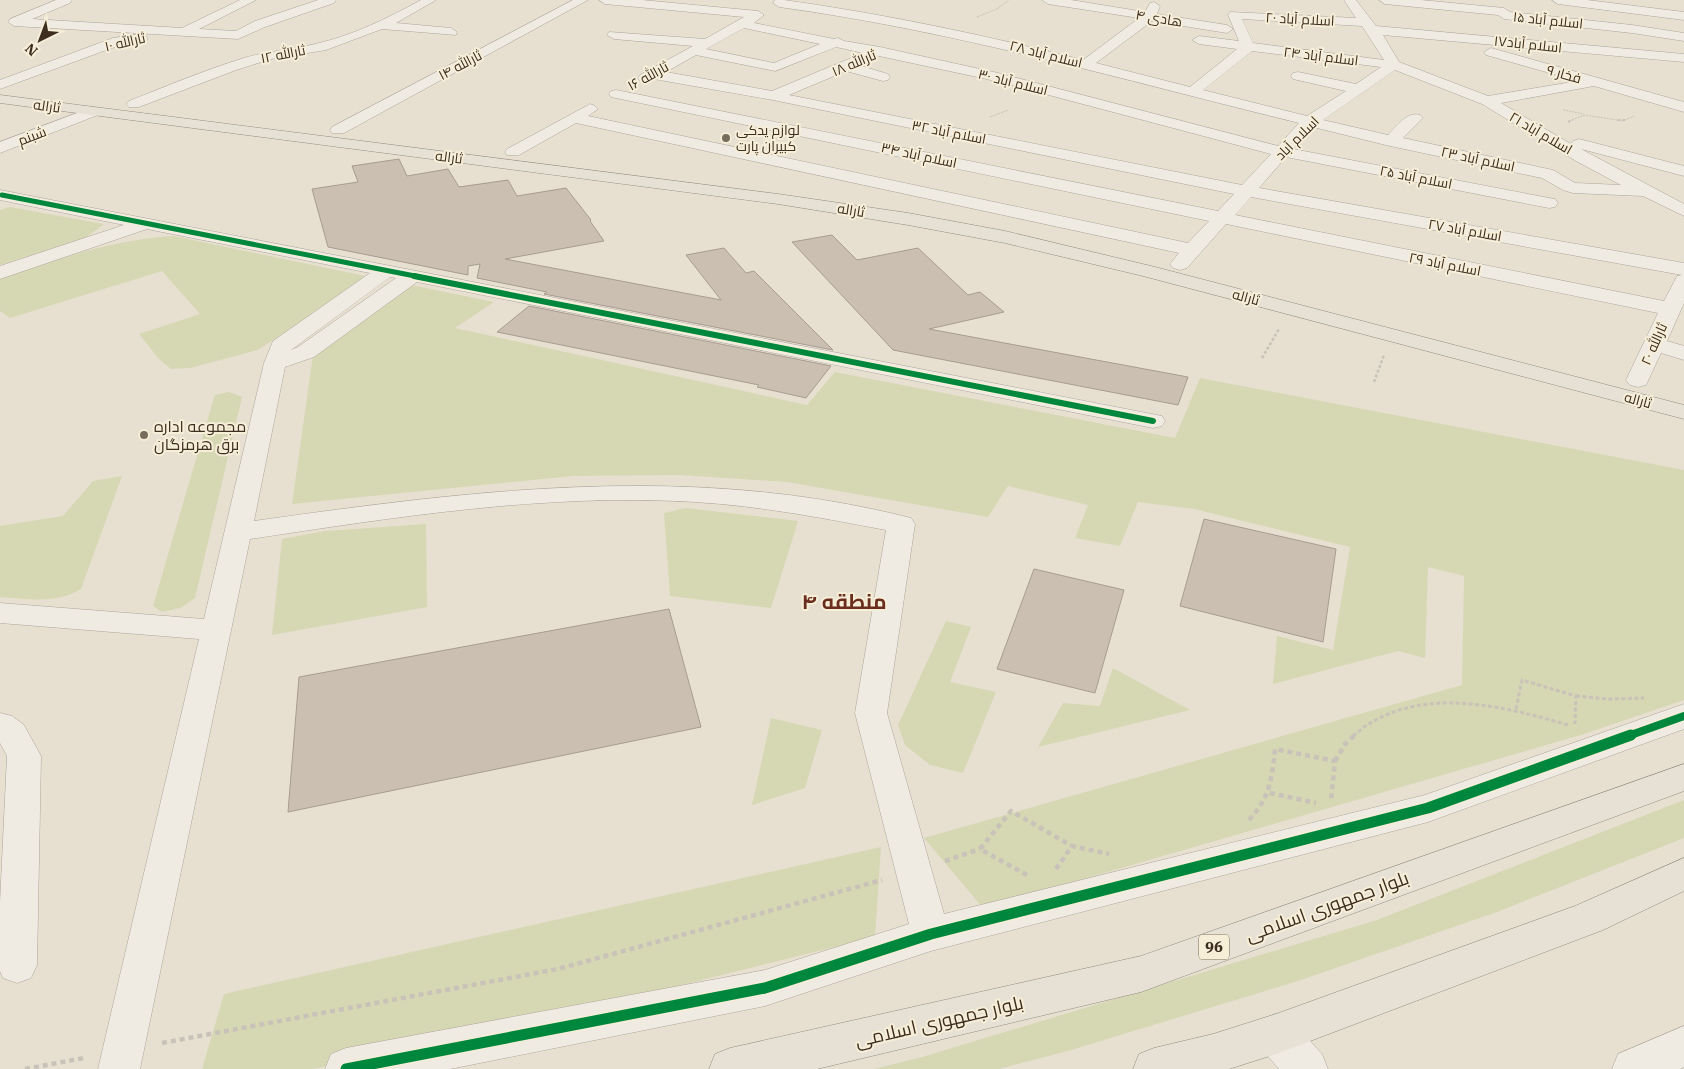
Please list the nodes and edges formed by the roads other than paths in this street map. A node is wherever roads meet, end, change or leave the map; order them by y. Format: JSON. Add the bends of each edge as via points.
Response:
{"nodes":[{"id":1,"x":66,"y":0,"type":"edge"},
{"id":2,"x":250,"y":0,"type":"edge"},
{"id":3,"x":330,"y":0,"type":"edge"},
{"id":4,"x":430,"y":0,"type":"edge"},
{"id":5,"x":582,"y":0,"type":"edge"},
{"id":6,"x":605,"y":0,"type":"edge"},
{"id":7,"x":1048,"y":0,"type":"edge"},
{"id":8,"x":1157,"y":0,"type":"edge"},
{"id":9,"x":1385,"y":0,"type":"edge"},
{"id":10,"x":1514,"y":0,"type":"edge"},
{"id":11,"x":1558,"y":0,"type":"edge"},
{"id":12,"x":781,"y":1,"type":"edge"},
{"id":13,"x":854,"y":3,"type":"dead end"},
{"id":14,"x":1285,"y":3,"type":"dead end"},
{"id":15,"x":1348,"y":3,"type":"edge"},
{"id":16,"x":840,"y":10,"type":"junction"},
{"id":17,"x":1504,"y":12,"type":"junction"},
{"id":18,"x":757,"y":15,"type":"junction"},
{"id":19,"x":1150,"y":16,"type":"junction"},
{"id":20,"x":1684,"y":16,"type":"edge"},
{"id":21,"x":1521,"y":17,"type":"junction"},
{"id":22,"x":887,"y":19,"type":"junction"},
{"id":23,"x":1295,"y":20,"type":"junction"},
{"id":24,"x":14,"y":22,"type":"junction"},
{"id":25,"x":742,"y":24,"type":"junction"},
{"id":26,"x":380,"y":25,"type":"junction"},
{"id":27,"x":0,"y":26,"type":"edge"},
{"id":28,"x":1369,"y":26,"type":"junction"},
{"id":29,"x":870,"y":27,"type":"dead end"},
{"id":30,"x":934,"y":29,"type":"junction"},
{"id":31,"x":181,"y":32,"type":"junction"},
{"id":32,"x":451,"y":32,"type":"dead end"},
{"id":33,"x":1241,"y":32,"type":"junction"},
{"id":34,"x":614,"y":35,"type":"dead end"},
{"id":35,"x":852,"y":35,"type":"dead end"},
{"id":36,"x":1446,"y":35,"type":"junction"},
{"id":37,"x":1684,"y":37,"type":"edge"},
{"id":38,"x":1199,"y":40,"type":"dead end"},
{"id":39,"x":1316,"y":41,"type":"dead end"},
{"id":40,"x":118,"y":42,"type":"junction"},
{"id":41,"x":707,"y":43,"type":"junction"},
{"id":42,"x":835,"y":43,"type":"junction"},
{"id":43,"x":1528,"y":44,"type":"junction"},
{"id":44,"x":155,"y":45,"type":"dead end"},
{"id":45,"x":1248,"y":47,"type":"junction"},
{"id":46,"x":694,"y":51,"type":"junction"},
{"id":47,"x":227,"y":52,"type":"dead end"},
{"id":48,"x":878,"y":52,"type":"junction"},
{"id":49,"x":265,"y":57,"type":"junction"},
{"id":50,"x":1333,"y":58,"type":"junction"},
{"id":51,"x":1684,"y":58,"type":"edge"},
{"id":52,"x":792,"y":61,"type":"junction"},
{"id":53,"x":309,"y":63,"type":"dead end"},
{"id":54,"x":1086,"y":64,"type":"junction"},
{"id":55,"x":1394,"y":65,"type":"junction"},
{"id":56,"x":841,"y":68,"type":"junction"},
{"id":57,"x":652,"y":74,"type":"junction"},
{"id":58,"x":1298,"y":76,"type":"dead end"},
{"id":59,"x":883,"y":77,"type":"dead end"},
{"id":60,"x":1594,"y":83,"type":"junction"},
{"id":61,"x":0,"y":85,"type":"edge"},
{"id":62,"x":1358,"y":89,"type":"junction"},
{"id":63,"x":1192,"y":92,"type":"junction"},
{"id":64,"x":773,"y":96,"type":"junction"},
{"id":65,"x":0,"y":99,"type":"edge"},
{"id":66,"x":607,"y":99,"type":"junction"},
{"id":67,"x":1487,"y":101,"type":"junction"},
{"id":68,"x":134,"y":104,"type":"junction"},
{"id":69,"x":1684,"y":107,"type":"edge"},
{"id":70,"x":93,"y":112,"type":"junction"},
{"id":71,"x":573,"y":118,"type":"junction"},
{"id":72,"x":1415,"y":118,"type":"dead end"},
{"id":73,"x":1310,"y":122,"type":"junction"},
{"id":74,"x":338,"y":130,"type":"junction"},
{"id":75,"x":1545,"y":134,"type":"junction"},
{"id":76,"x":1390,"y":141,"type":"junction"},
{"id":77,"x":0,"y":148,"type":"edge"},
{"id":78,"x":513,"y":152,"type":"junction"},
{"id":79,"x":1283,"y":152,"type":"junction"},
{"id":80,"x":1582,"y":157,"type":"junction"},
{"id":81,"x":1486,"y":161,"type":"junction"},
{"id":82,"x":675,"y":171,"type":"junction"},
{"id":83,"x":1684,"y":171,"type":"edge"},
{"id":84,"x":660,"y":184,"type":"junction"},
{"id":85,"x":1643,"y":190,"type":"junction"},
{"id":86,"x":1247,"y":191,"type":"junction"},
{"id":87,"x":2,"y":195,"type":"dead end"},
{"id":88,"x":1549,"y":203,"type":"dead end"},
{"id":89,"x":1684,"y":211,"type":"edge"},
{"id":90,"x":1221,"y":219,"type":"junction"},
{"id":91,"x":145,"y":223,"type":"junction"},
{"id":92,"x":1186,"y":257,"type":"junction"},
{"id":93,"x":1684,"y":269,"type":"edge"},
{"id":94,"x":386,"y":271,"type":"junction"},
{"id":95,"x":0,"y":273,"type":"edge"},
{"id":96,"x":413,"y":276,"type":"junction"},
{"id":97,"x":1684,"y":280,"type":"edge"},
{"id":98,"x":1670,"y":309,"type":"junction"},
{"id":99,"x":1438,"y":329,"type":"dead end"},
{"id":100,"x":1654,"y":344,"type":"junction"},
{"id":101,"x":1684,"y":353,"type":"edge"},
{"id":102,"x":275,"y":363,"type":"junction"},
{"id":103,"x":1638,"y":381,"type":"dead end"},
{"id":104,"x":1684,"y":412,"type":"edge"},
{"id":105,"x":1153,"y":421,"type":"dead end"},
{"id":106,"x":238,"y":532,"type":"junction"},
{"id":107,"x":0,"y":613,"type":"edge"},
{"id":108,"x":216,"y":630,"type":"junction"},
{"id":109,"x":1669,"y":706,"type":"edge"},
{"id":110,"x":0,"y":725,"type":"edge"},
{"id":111,"x":1684,"y":777,"type":"edge"},
{"id":112,"x":1684,"y":874,"type":"edge"},
{"id":113,"x":931,"y":934,"type":"junction"},
{"id":114,"x":17,"y":965,"type":"dead end"},
{"id":115,"x":1276,"y":1034,"type":"junction"},
{"id":116,"x":1684,"y":1046,"type":"edge"},
{"id":117,"x":121,"y":1060,"type":"edge"},
{"id":118,"x":1219,"y":1061,"type":"edge"},
{"id":119,"x":346,"y":1069,"type":"edge"},
{"id":120,"x":730,"y":1069,"type":"edge"},
{"id":121,"x":1154,"y":1069,"type":"edge"},
{"id":122,"x":1307,"y":1069,"type":"edge"},
{"id":123,"x":1635,"y":1069,"type":"edge"}],
"edges":[{"from":1,"to":24,"type":"street"},
{"from":2,"to":31,"type":"street","name":"ثارالله ۱۰"},
{"from":3,"to":31,"type":"street","via":[[238,35]]},
{"from":4,"to":26,"type":"street","name":"ثارالله ۱۲"},
{"from":5,"to":74,"type":"street","name":"ثارالله ۱۴"},
{"from":6,"to":18,"type":"street"},
{"from":7,"to":19,"type":"street","name":"هادی ۴"},
{"from":8,"to":19,"type":"street"},
{"from":9,"to":17,"type":"street","name":"اسلام آباد ۱۵"},
{"from":10,"to":17,"type":"street"},
{"from":11,"to":20,"type":"street"},
{"from":12,"to":16,"type":"street","name":"اسلام آباد ۲۸"},
{"from":12,"to":18,"type":"street","name":"ثارالله ۱۶"},
{"from":13,"to":16,"type":"street"},
{"from":14,"to":23,"type":"street"},
{"from":15,"to":28,"type":"street"},
{"from":16,"to":22,"type":"street","name":"اسلام آباد ۲۸"},
{"from":17,"to":21,"type":"street","name":"اسلام آباد ۱۵","via":[[1504,15]]},
{"from":18,"to":25,"type":"street","name":"ثارالله ۱۶"},
{"from":19,"to":33,"type":"street","name":"هادی ۴"},
{"from":19,"to":54,"type":"street"},
{"from":21,"to":37,"type":"street","name":"اسلام آباد ۱۵","via":[[1632,28]]},
{"from":21,"to":43,"type":"street"},
{"from":22,"to":29,"type":"street"},
{"from":22,"to":30,"type":"street","name":"اسلام آباد ۲۸"},
{"from":23,"to":28,"type":"street","name":"اسلام آباد ۲۰"},
{"from":23,"to":33,"type":"street","name":"اسلام آباد ۲۰","via":[[1234,15]]},
{"from":24,"to":27,"type":"street"},
{"from":24,"to":31,"type":"street"},
{"from":25,"to":41,"type":"street","name":"ثارالله ۱۶"},
{"from":25,"to":42,"type":"street","name":"اسلام آباد ۳۰"},
{"from":26,"to":32,"type":"street"},
{"from":26,"to":49,"type":"street","name":"ثارالله ۱۲","via":[[320,47]]},
{"from":28,"to":36,"type":"street","name":"اسلام آباد۱۷"},
{"from":28,"to":55,"type":"street"},
{"from":30,"to":48,"type":"street","name":"ثارالله ۱۸"},
{"from":30,"to":54,"type":"street","name":"اسلام آباد ۲۸"},
{"from":31,"to":40,"type":"street","name":"ثارالله ۱۰"},
{"from":33,"to":45,"type":"street"},
{"from":34,"to":41,"type":"street"},
{"from":35,"to":42,"type":"street"},
{"from":36,"to":43,"type":"street","name":"اسلام آباد۱۷"},
{"from":36,"to":60,"type":"street","name":"فخار ۹","via":[[1500,56]]},
{"from":38,"to":45,"type":"street","name":"اسلام آباد ۲۴"},
{"from":39,"to":50,"type":"street"},
{"from":40,"to":44,"type":"street"},
{"from":40,"to":61,"type":"street","name":"ثارالله ۱۰"},
{"from":41,"to":46,"type":"street","name":"ثارالله ۱۶"},
{"from":42,"to":48,"type":"street","name":"اسلام آباد ۳۰"},
{"from":42,"to":52,"type":"street"},
{"from":43,"to":51,"type":"street","name":"اسلام آباد۱۷"},
{"from":45,"to":50,"type":"street","name":"اسلام آباد ۲۴"},
{"from":45,"to":63,"type":"street"},
{"from":46,"to":52,"type":"street","via":[[775,68]]},
{"from":46,"to":57,"type":"street","name":"ثارالله ۱۶"},
{"from":47,"to":49,"type":"street"},
{"from":48,"to":56,"type":"street","name":"ثارالله ۱۸"},
{"from":48,"to":79,"type":"street","name":"اسلام آباد ۳۰","via":[[998,77]]},
{"from":49,"to":53,"type":"street"},
{"from":49,"to":68,"type":"street","name":"ثارالله ۱۲"},
{"from":50,"to":55,"type":"street","name":"اسلام آباد ۲۴"},
{"from":52,"to":56,"type":"street"},
{"from":54,"to":63,"type":"street","name":"اسلام آباد ۲۸"},
{"from":55,"to":62,"type":"street","name":"اسلام آباد"},
{"from":55,"to":67,"type":"street","name":"اسلام آباد ۲۱"},
{"from":56,"to":59,"type":"street"},
{"from":56,"to":64,"type":"street","name":"ثارالله ۱۸"},
{"from":57,"to":64,"type":"street","name":"اسلام آباد ۳۲"},
{"from":57,"to":66,"type":"street","name":"ثارالله ۱۶"},
{"from":58,"to":62,"type":"street"},
{"from":60,"to":67,"type":"street"},
{"from":60,"to":69,"type":"street","name":"فخار ۹"},
{"from":61,"to":68,"type":"main road","name":"ثاراله"},
{"from":62,"to":73,"type":"street","name":"اسلام آباد"},
{"from":63,"to":73,"type":"street","name":"اسلام آباد ۲۸"},
{"from":64,"to":86,"type":"street","name":"اسلام آباد ۳۲"},
{"from":65,"to":70,"type":"main road","name":"ثاراله"},
{"from":66,"to":71,"type":"street","name":"ثارالله ۱۶"},
{"from":66,"to":90,"type":"street","name":"اسلام آباد ۳۴","via":[[928,157]]},
{"from":67,"to":75,"type":"street","name":"اسلام آباد ۲۱"},
{"from":68,"to":74,"type":"main road","name":"ثاراله"},
{"from":70,"to":77,"type":"street","name":"شبنم"},
{"from":70,"to":84,"type":"main road","name":"ثاراله"},
{"from":71,"to":78,"type":"street","name":"ثارالله ۱۶"},
{"from":71,"to":92,"type":"street","via":[[716,147]]},
{"from":72,"to":76,"type":"street"},
{"from":73,"to":76,"type":"street","name":"اسلام آباد ۲۳"},
{"from":73,"to":79,"type":"street","name":"اسلام آباد"},
{"from":74,"to":78,"type":"main road","name":"ثاراله"},
{"from":75,"to":80,"type":"street","name":"اسلام آباد ۲۱"},
{"from":75,"to":83,"type":"street"},
{"from":76,"to":81,"type":"street","name":"اسلام آباد ۲۳"},
{"from":78,"to":82,"type":"main road","name":"ثاراله"},
{"from":79,"to":86,"type":"street","name":"اسلام آباد"},
{"from":79,"to":88,"type":"street","name":"اسلام آباد ۲۵"},
{"from":80,"to":81,"type":"street"},
{"from":80,"to":85,"type":"street","name":"اسلام آباد ۲۱"},
{"from":81,"to":85,"type":"street","name":"اسلام آباد ۲۳","via":[[1547,174],[1564,186],[1578,189]]},
{"from":82,"to":84,"type":"main road"},
{"from":82,"to":92,"type":"main road","name":"ثاراله","via":[[923,205]]},
{"from":84,"to":104,"type":"main road","name":"ثاراله","via":[[908,219],[1005,237],[1148,271]]},
{"from":85,"to":89,"type":"street","name":"اسلام آباد ۲۱"},
{"from":86,"to":90,"type":"street","name":"اسلام آباد"},
{"from":86,"to":93,"type":"street","name":"اسلام آباد ۲۷"},
{"from":87,"to":91,"type":"street"},
{"from":90,"to":92,"type":"street","name":"اسلام آباد"},
{"from":90,"to":98,"type":"street","name":"اسلام آباد ۲۹"},
{"from":91,"to":94,"type":"street"},
{"from":91,"to":95,"type":"street"},
{"from":92,"to":99,"type":"main road","name":"ثاراله"},
{"from":94,"to":96,"type":"street"},
{"from":94,"to":102,"type":"street","via":[[281,346]]},
{"from":96,"to":102,"type":"street","via":[[306,352]]},
{"from":96,"to":105,"type":"street"},
{"from":97,"to":98,"type":"street","name":"ثارالله ۲۰"},
{"from":98,"to":100,"type":"street","name":"ثارالله ۲۰"},
{"from":100,"to":101,"type":"street"},
{"from":100,"to":103,"type":"street","name":"ثارالله ۲۰"},
{"from":102,"to":106,"type":"street"},
{"from":106,"to":108,"type":"street"},
{"from":106,"to":113,"type":"street","via":[[460,502],[549,494],[641,492],[761,499],[901,524],[871,713]]},
{"from":107,"to":108,"type":"street"},
{"from":108,"to":117,"type":"street"},
{"from":109,"to":113,"type":"street","via":[[1428,808]]},
{"from":110,"to":114,"type":"street","via":[[12,734],[24,756]]},
{"from":111,"to":120,"type":"main road","name":"بلوار جمهوری اسلامی","number":"96","via":[[1141,974]]},
{"from":112,"to":115,"type":"main road","via":[[1589,918]]},
{"from":113,"to":119,"type":"street","via":[[765,988]]},
{"from":115,"to":118,"type":"main road"},
{"from":115,"to":122,"type":"street"},
{"from":116,"to":123,"type":"street"},
{"from":118,"to":121,"type":"main road"}]}
